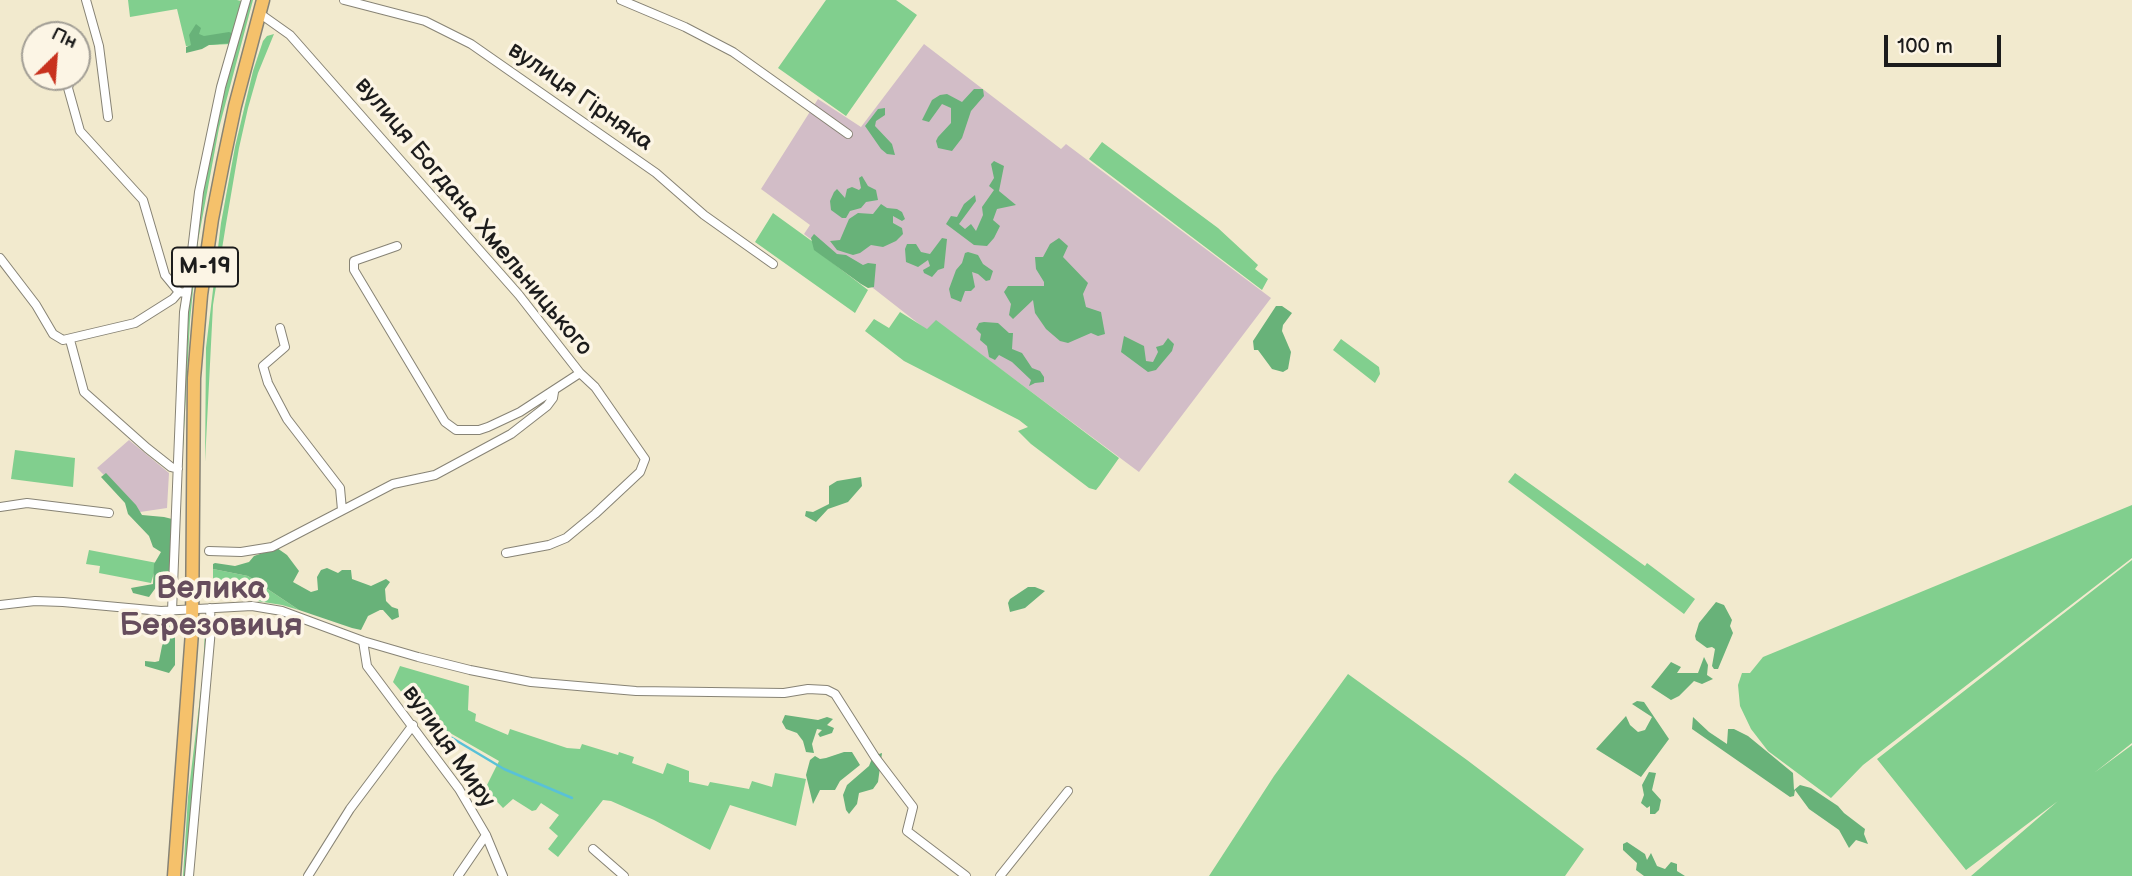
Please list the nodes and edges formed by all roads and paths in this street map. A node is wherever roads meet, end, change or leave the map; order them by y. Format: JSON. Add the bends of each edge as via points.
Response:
{"nodes":[{"id":1,"x":86,"y":0,"type":"edge"},
{"id":2,"x":246,"y":0,"type":"edge"},
{"id":3,"x":344,"y":0,"type":"edge"},
{"id":4,"x":621,"y":0,"type":"edge"},
{"id":5,"x":261,"y":6,"type":"edge"},
{"id":6,"x":69,"y":91,"type":"edge"},
{"id":7,"x":108,"y":117,"type":"dead end"},
{"id":8,"x":848,"y":134,"type":"dead end"},
{"id":9,"x":397,"y":246,"type":"dead end"},
{"id":10,"x":0,"y":258,"type":"edge"},
{"id":11,"x":773,"y":264,"type":"dead end"},
{"id":12,"x":183,"y":292,"type":"junction"},
{"id":13,"x":280,"y":328,"type":"dead end"},
{"id":14,"x":70,"y":340,"type":"junction"},
{"id":15,"x":580,"y":373,"type":"junction"},
{"id":16,"x":554,"y":392,"type":"junction"},
{"id":17,"x":178,"y":469,"type":"junction"},
{"id":18,"x":0,"y":507,"type":"edge"},
{"id":19,"x":342,"y":510,"type":"junction"},
{"id":20,"x":110,"y":513,"type":"dead end"},
{"id":21,"x":209,"y":551,"type":"dead end"},
{"id":22,"x":506,"y":553,"type":"dead end"},
{"id":23,"x":0,"y":605,"type":"edge"},
{"id":24,"x":210,"y":608,"type":"junction"},
{"id":25,"x":192,"y":610,"type":"junction"},
{"id":26,"x":172,"y":611,"type":"junction"},
{"id":27,"x":363,"y":641,"type":"junction"},
{"id":28,"x":413,"y":725,"type":"junction"},
{"id":29,"x":1068,"y":791,"type":"dead end"},
{"id":30,"x":486,"y":835,"type":"junction"},
{"id":31,"x":593,"y":849,"type":"dead end"},
{"id":32,"x":174,"y":876,"type":"edge"},
{"id":33,"x":188,"y":876,"type":"edge"},
{"id":34,"x":308,"y":876,"type":"edge"},
{"id":35,"x":458,"y":876,"type":"edge"},
{"id":36,"x":503,"y":876,"type":"edge"},
{"id":37,"x":624,"y":876,"type":"edge"},
{"id":38,"x":966,"y":876,"type":"edge"},
{"id":39,"x":1000,"y":876,"type":"edge"}],
"edges":[{"from":1,"to":7,"type":"street","via":[[99,46]]},
{"from":2,"to":12,"type":"street","via":[[221,87]]},
{"from":3,"to":11,"type":"street","name":"вулиця Гірняка","via":[[425,21],[471,44],[656,173],[704,215]]},
{"from":4,"to":8,"type":"street","via":[[733,52]]},
{"from":5,"to":15,"type":"street","name":"вулиця Богдана Хмельницького","via":[[519,295]]},
{"from":5,"to":25,"type":"highway","number":"М-19","via":[[212,219],[201,295],[194,378]]},
{"from":6,"to":12,"type":"street","via":[[80,131],[143,200],[165,275]]},
{"from":9,"to":16,"type":"street","via":[[354,261],[354,271],[445,422],[456,430],[478,430]]},
{"from":10,"to":14,"type":"street","via":[[52,334]]},
{"from":12,"to":14,"type":"street","via":[[135,323]]},
{"from":12,"to":17,"type":"street"},
{"from":13,"to":19,"type":"street","via":[[285,347],[263,366],[268,383],[288,419],[340,488]]},
{"from":14,"to":17,"type":"street","via":[[85,392],[147,448]]},
{"from":15,"to":16,"type":"street"},
{"from":15,"to":22,"type":"street","name":"вулиця Богдана Хмельницького","via":[[595,387],[645,459],[640,472],[566,538]]},
{"from":16,"to":19,"type":"street","via":[[532,419],[488,448],[435,475],[393,484]]},
{"from":17,"to":26,"type":"street"},
{"from":18,"to":20,"type":"street","via":[[27,503]]},
{"from":19,"to":21,"type":"street","via":[[272,547]]},
{"from":23,"to":26,"type":"street","via":[[35,601]]},
{"from":24,"to":25,"type":"street"},
{"from":24,"to":27,"type":"street","via":[[252,606],[282,611]]},
{"from":24,"to":33,"type":"street"},
{"from":25,"to":26,"type":"street"},
{"from":25,"to":32,"type":"highway","number":"М-19"},
{"from":27,"to":28,"type":"street","name":"вулиця Миру","via":[[367,666]]},
{"from":27,"to":38,"type":"street","via":[[531,682],[636,691],[827,690],[835,694],[913,807],[907,831]]},
{"from":28,"to":30,"type":"street","name":"вулиця Миру"},
{"from":28,"to":34,"type":"street","via":[[350,809]]},
{"from":29,"to":39,"type":"street"},
{"from":30,"to":35,"type":"street"},
{"from":30,"to":36,"type":"street","name":"вулиця Миру"},
{"from":31,"to":37,"type":"street"}]}
